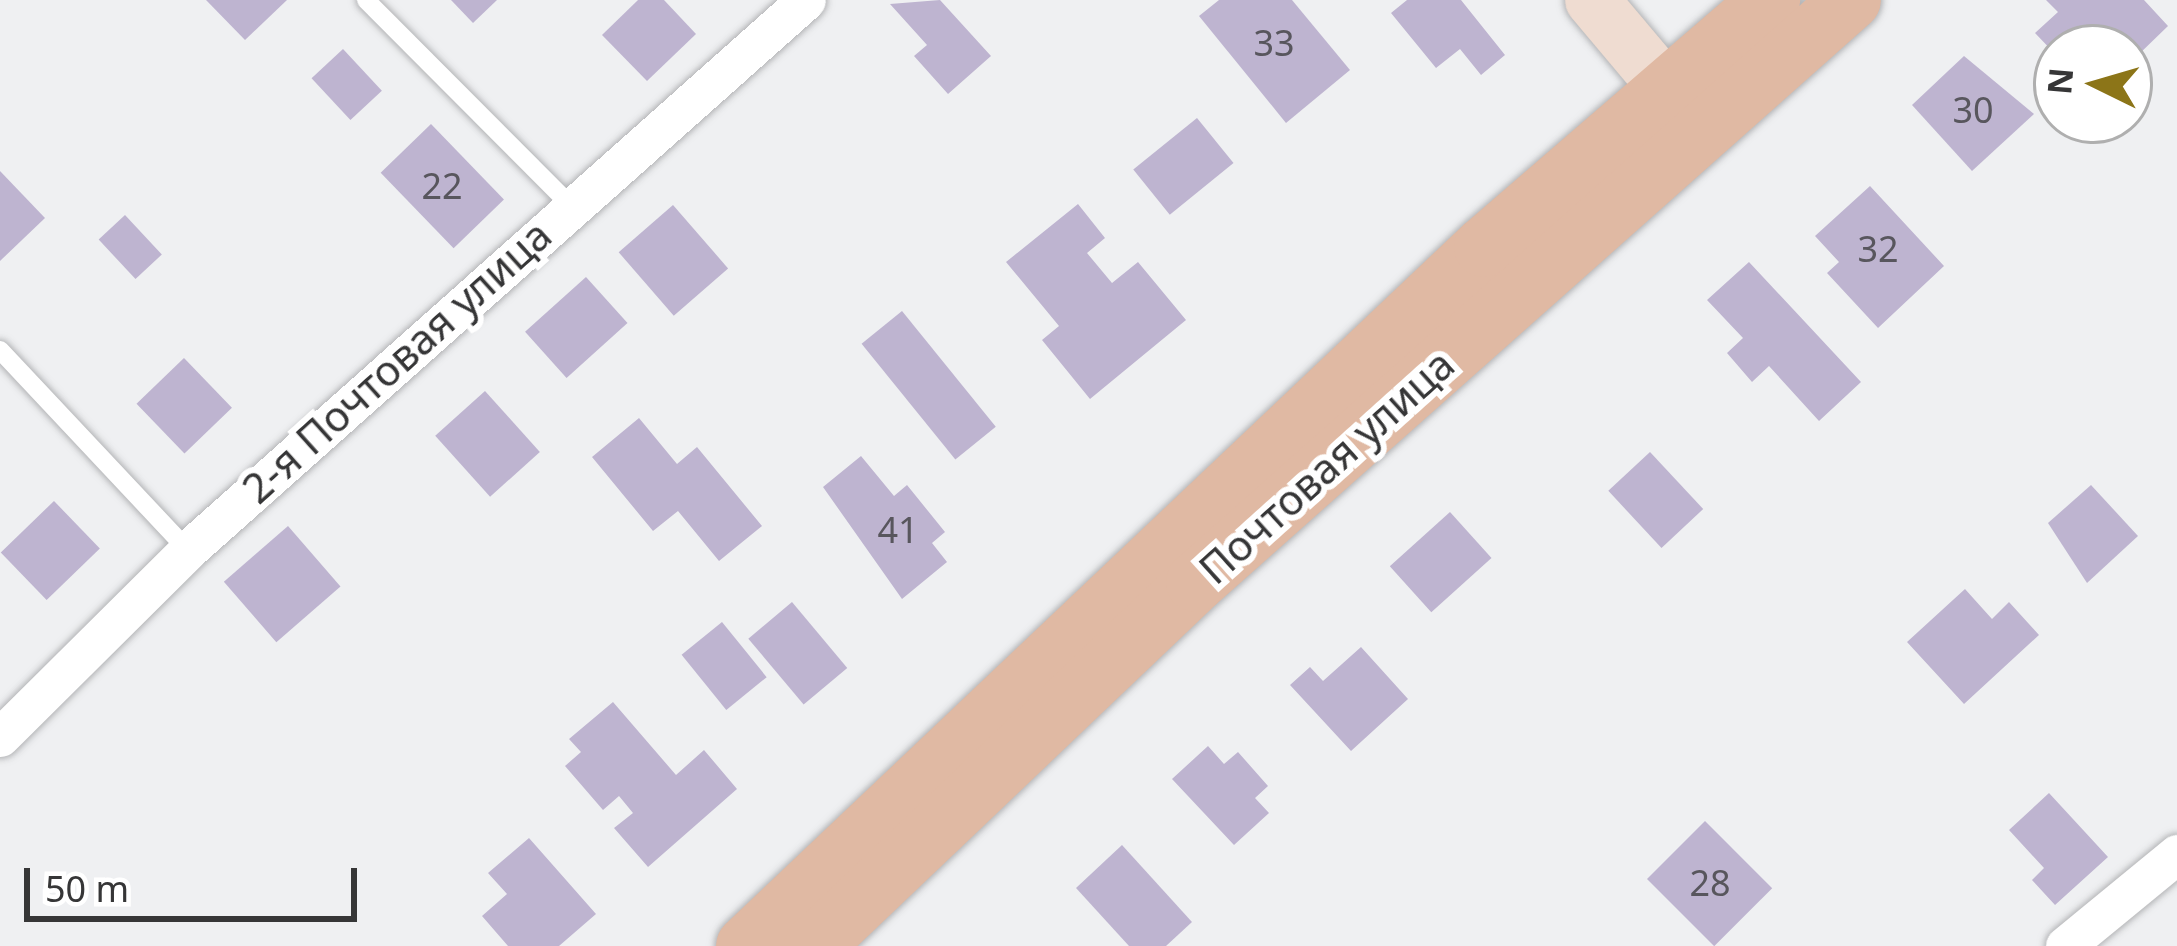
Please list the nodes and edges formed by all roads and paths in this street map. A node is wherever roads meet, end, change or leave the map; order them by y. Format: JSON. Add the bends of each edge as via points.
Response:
{"nodes":[{"id":1,"x":367,"y":0,"type":"edge"},
{"id":2,"x":806,"y":0,"type":"edge"},
{"id":3,"x":1592,"y":0,"type":"edge"},
{"id":4,"x":1770,"y":0,"type":"edge"},
{"id":5,"x":1851,"y":0,"type":"edge"},
{"id":6,"x":1685,"y":111,"type":"junction"},
{"id":7,"x":568,"y":204,"type":"junction"},
{"id":8,"x":0,"y":350,"type":"edge"},
{"id":9,"x":188,"y":550,"type":"junction"},
{"id":10,"x":0,"y":737,"type":"edge"},
{"id":11,"x":2177,"y":854,"type":"edge"},
{"id":12,"x":746,"y":946,"type":"edge"},
{"id":13,"x":814,"y":946,"type":"edge"},
{"id":14,"x":2065,"y":946,"type":"edge"}],
"edges":[{"from":1,"to":7,"type":"lane"},
{"from":2,"to":7,"type":"street","name":"2-я Почтовая улица"},
{"from":3,"to":6,"type":"street"},
{"from":4,"to":6,"type":"main road","name":"Почтовая улица"},
{"from":5,"to":6,"type":"main road","name":"Почтовая улица"},
{"from":6,"to":12,"type":"main road","name":"Почтовая улица","via":[[1484,247]]},
{"from":6,"to":13,"type":"main road","name":"Почтовая улица"},
{"from":7,"to":9,"type":"street","name":"2-я Почтовая улица"},
{"from":8,"to":9,"type":"lane"},
{"from":9,"to":10,"type":"street","name":"2-я Почтовая улица"},
{"from":11,"to":14,"type":"street"}]}
